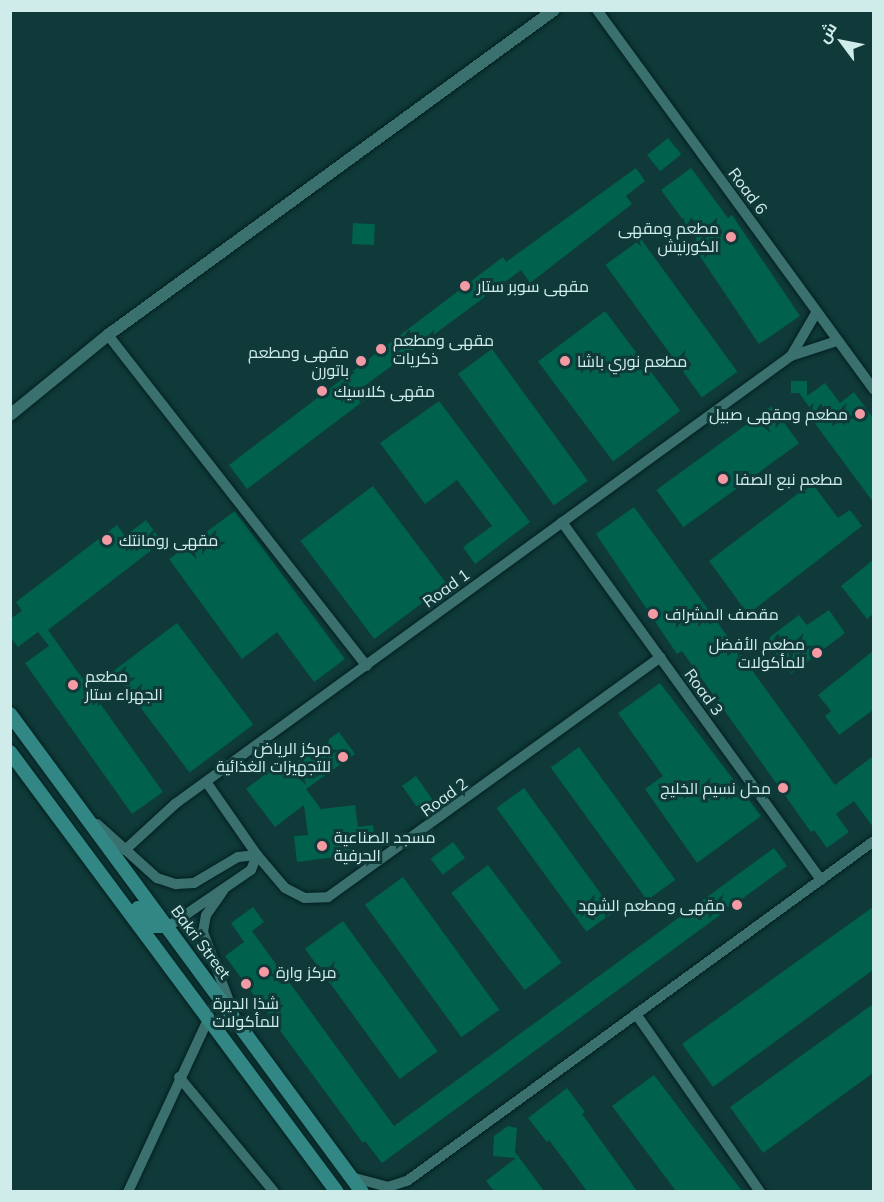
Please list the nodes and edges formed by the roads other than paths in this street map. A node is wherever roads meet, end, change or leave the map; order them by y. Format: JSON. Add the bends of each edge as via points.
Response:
{"nodes":[{"id":1,"x":555,"y":10,"type":"edge"},
{"id":2,"x":597,"y":10,"type":"edge"},
{"id":3,"x":816,"y":314,"type":"junction"},
{"id":4,"x":108,"y":335,"type":"junction"},
{"id":5,"x":837,"y":341,"type":"junction"},
{"id":6,"x":791,"y":356,"type":"junction"},
{"id":7,"x":873,"y":390,"type":"edge"},
{"id":8,"x":17,"y":402,"type":"edge"},
{"id":9,"x":10,"y":415,"type":"edge"},
{"id":10,"x":562,"y":522,"type":"junction"},
{"id":11,"x":661,"y":657,"type":"junction"},
{"id":12,"x":367,"y":666,"type":"junction"},
{"id":13,"x":10,"y":714,"type":"edge"},
{"id":14,"x":10,"y":752,"type":"edge"},
{"id":15,"x":207,"y":783,"type":"junction"},
{"id":16,"x":84,"y":813,"type":"junction"},
{"id":17,"x":873,"y":842,"type":"edge"},
{"id":18,"x":80,"y":844,"type":"junction"},
{"id":19,"x":125,"y":850,"type":"junction"},
{"id":20,"x":257,"y":855,"type":"junction"},
{"id":21,"x":821,"y":880,"type":"junction"},
{"id":22,"x":223,"y":891,"type":"junction"},
{"id":23,"x":169,"y":926,"type":"junction"},
{"id":24,"x":636,"y":1014,"type":"junction"},
{"id":25,"x":234,"y":1015,"type":"junction"},
{"id":26,"x":208,"y":1020,"type":"junction"},
{"id":27,"x":179,"y":1077,"type":"junction"},
{"id":28,"x":351,"y":1177,"type":"junction"},
{"id":29,"x":405,"y":1186,"type":"edge"},
{"id":30,"x":128,"y":1191,"type":"edge"},
{"id":31,"x":274,"y":1191,"type":"edge"},
{"id":32,"x":337,"y":1191,"type":"edge"},
{"id":33,"x":362,"y":1191,"type":"edge"},
{"id":34,"x":760,"y":1191,"type":"edge"}],
"edges":[{"from":1,"to":4,"type":"street"},
{"from":2,"to":3,"type":"street","name":"Road 6"},
{"from":3,"to":5,"type":"street","name":"Road 6"},
{"from":3,"to":6,"type":"street","name":"Road 1"},
{"from":4,"to":8,"type":"street"},
{"from":4,"to":12,"type":"street"},
{"from":5,"to":6,"type":"street","name":"Road 1"},
{"from":5,"to":7,"type":"street","name":"Road 6"},
{"from":6,"to":10,"type":"street","name":"Road 1"},
{"from":8,"to":9,"type":"street"},
{"from":10,"to":11,"type":"street","name":"Road 3"},
{"from":10,"to":12,"type":"street","name":"Road 1"},
{"from":11,"to":20,"type":"street","name":"Road 2","via":[[338,894],[316,900],[298,896],[285,888]]},
{"from":11,"to":21,"type":"street","name":"Road 3"},
{"from":12,"to":15,"type":"street","name":"Road 1"},
{"from":13,"to":16,"type":"main road","name":"Bakri Street"},
{"from":14,"to":18,"type":"main road"},
{"from":15,"to":19,"type":"street","name":"Road 1","via":[[149,824]]},
{"from":15,"to":20,"type":"street","name":"Road 2"},
{"from":16,"to":19,"type":"street"},
{"from":16,"to":23,"type":"main road","name":"Bakri Street"},
{"from":17,"to":21,"type":"street"},
{"from":18,"to":23,"type":"main road","via":[[112,874],[148,922],[157,927]]},
{"from":18,"to":26,"type":"main road"},
{"from":19,"to":20,"type":"street","via":[[157,878],[176,884],[194,883],[238,857]]},
{"from":20,"to":22,"type":"street","via":[[251,870]]},
{"from":21,"to":24,"type":"street"},
{"from":22,"to":23,"type":"street"},
{"from":22,"to":25,"type":"street","via":[[206,915],[203,932],[207,952]]},
{"from":23,"to":25,"type":"main road","name":"Bakri Street"},
{"from":24,"to":29,"type":"street"},
{"from":24,"to":34,"type":"street"},
{"from":25,"to":28,"type":"main road","name":"Bakri Street"},
{"from":26,"to":27,"type":"street"},
{"from":26,"to":32,"type":"main road"},
{"from":27,"to":30,"type":"street"},
{"from":27,"to":31,"type":"street"},
{"from":28,"to":29,"type":"street","via":[[388,1187]]},
{"from":28,"to":33,"type":"main road","name":"Bakri Street"}]}
